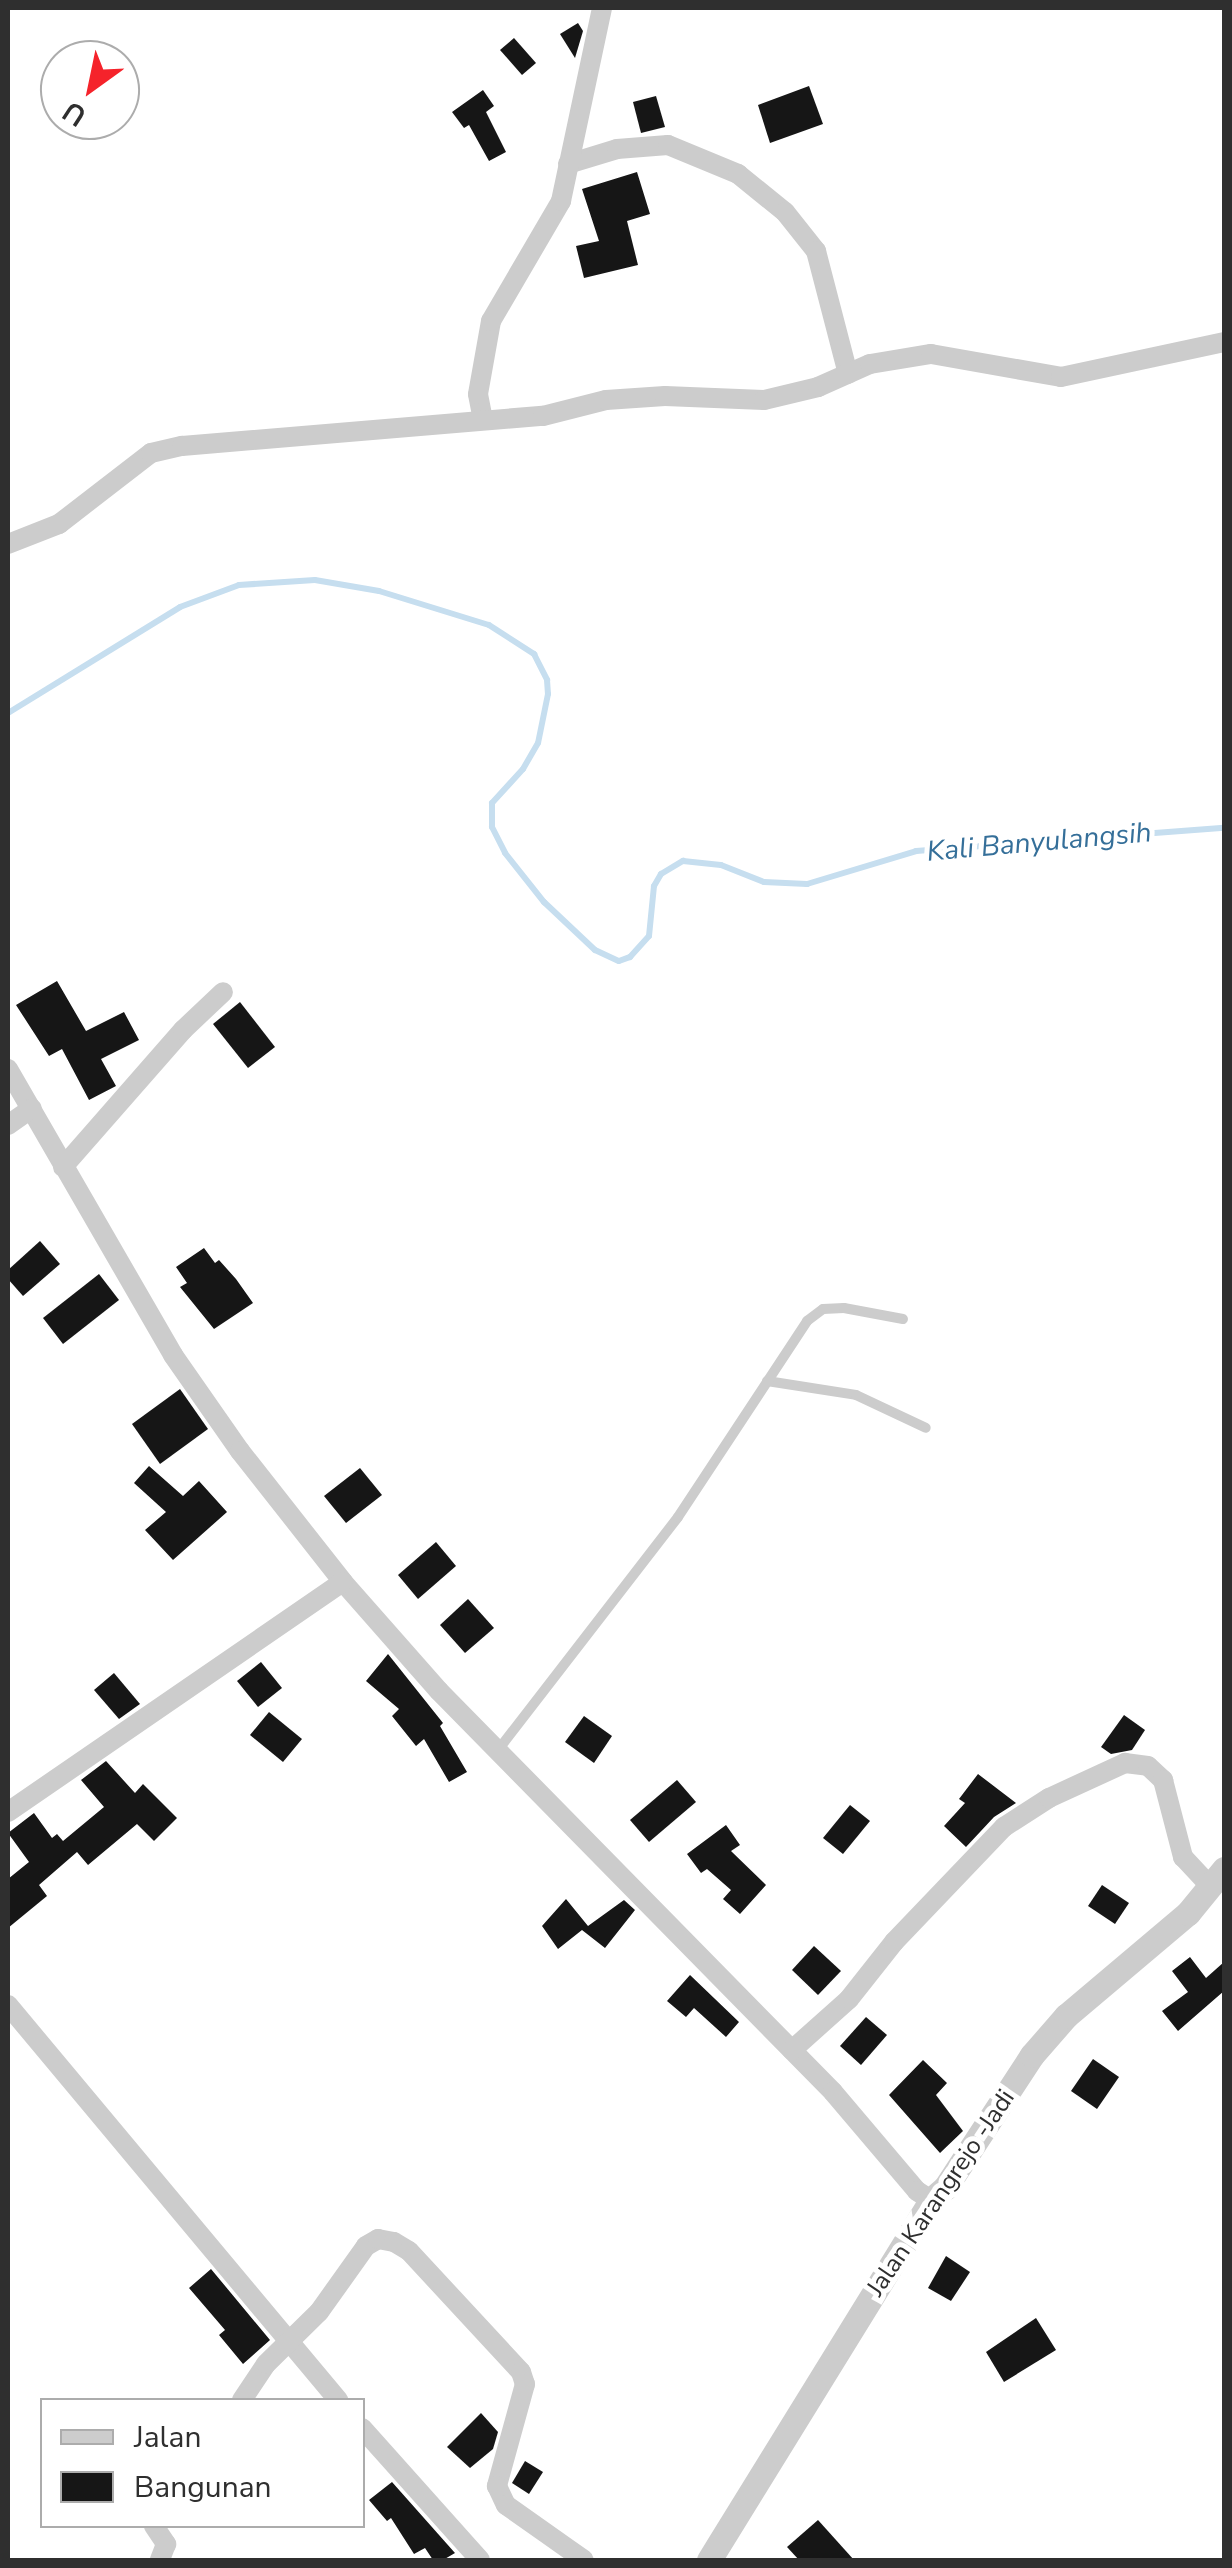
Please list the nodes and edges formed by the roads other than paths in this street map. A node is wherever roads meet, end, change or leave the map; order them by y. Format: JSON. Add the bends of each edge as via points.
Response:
{"nodes":[{"id":1,"x":602,"y":8,"type":"edge"},
{"id":2,"x":568,"y":164,"type":"junction"},
{"id":3,"x":1224,"y":342,"type":"edge"},
{"id":4,"x":848,"y":374,"type":"junction"},
{"id":5,"x":483,"y":420,"type":"junction"},
{"id":6,"x":8,"y":544,"type":"edge"},
{"id":7,"x":223,"y":992,"type":"dead end"},
{"id":8,"x":8,"y":1068,"type":"edge"},
{"id":9,"x":32,"y":1108,"type":"junction"},
{"id":10,"x":8,"y":1125,"type":"edge"},
{"id":11,"x":63,"y":1166,"type":"junction"},
{"id":12,"x":903,"y":1319,"type":"dead end"},
{"id":13,"x":767,"y":1381,"type":"junction"},
{"id":14,"x":926,"y":1428,"type":"dead end"},
{"id":15,"x":343,"y":1582,"type":"junction"},
{"id":16,"x":498,"y":1750,"type":"junction"},
{"id":17,"x":8,"y":1812,"type":"edge"},
{"id":18,"x":1218,"y":1877,"type":"edge"},
{"id":19,"x":8,"y":2005,"type":"edge"},
{"id":20,"x":792,"y":2050,"type":"junction"},
{"id":21,"x":930,"y":2200,"type":"junction"},
{"id":22,"x":289,"y":2345,"type":"junction"},
{"id":23,"x":243,"y":2398,"type":"edge"},
{"id":24,"x":336,"y":2398,"type":"edge"},
{"id":25,"x":365,"y":2431,"type":"edge"},
{"id":26,"x":155,"y":2528,"type":"edge"},
{"id":27,"x":160,"y":2560,"type":"edge"},
{"id":28,"x":480,"y":2560,"type":"edge"},
{"id":29,"x":584,"y":2560,"type":"edge"},
{"id":30,"x":710,"y":2560,"type":"edge"}],
"edges":[{"from":1,"to":2,"type":"street"},
{"from":2,"to":4,"type":"street","via":[[668,145],[738,174],[785,212],[816,250]]},
{"from":2,"to":5,"type":"street","via":[[561,201],[491,321],[478,394]]},
{"from":3,"to":4,"type":"street","via":[[1061,377],[932,354]]},
{"from":4,"to":5,"type":"street","via":[[764,400],[606,400],[544,416]]},
{"from":5,"to":6,"type":"street","via":[[152,453],[59,524]]},
{"from":7,"to":11,"type":"street"},
{"from":8,"to":9,"type":"street"},
{"from":9,"to":10,"type":"street"},
{"from":9,"to":11,"type":"street"},
{"from":11,"to":15,"type":"street","via":[[173,1354]]},
{"from":12,"to":13,"type":"lane","via":[[823,1309],[807,1321]]},
{"from":13,"to":14,"type":"lane","via":[[856,1395]]},
{"from":13,"to":16,"type":"lane","via":[[678,1516]]},
{"from":15,"to":16,"type":"street"},
{"from":15,"to":17,"type":"street"},
{"from":16,"to":20,"type":"street"},
{"from":18,"to":20,"type":"street","via":[[1183,1857],[1163,1780],[1148,1766],[1125,1763],[1004,1826],[849,2000]]},
{"from":18,"to":21,"type":"street","name":"Jalan Karangrejo -Jadi","via":[[1129,1967],[1066,2016]]},
{"from":19,"to":22,"type":"street"},
{"from":20,"to":21,"type":"street"},
{"from":21,"to":30,"type":"street","name":"Jalan Karangrejo -Jadi"},
{"from":22,"to":23,"type":"street","via":[[266,2364]]},
{"from":22,"to":24,"type":"street"},
{"from":22,"to":29,"type":"street","via":[[366,2246],[378,2239],[409,2251],[525,2384],[497,2486],[506,2505]]},
{"from":25,"to":28,"type":"street"},
{"from":26,"to":27,"type":"street","via":[[166,2544]]}]}
